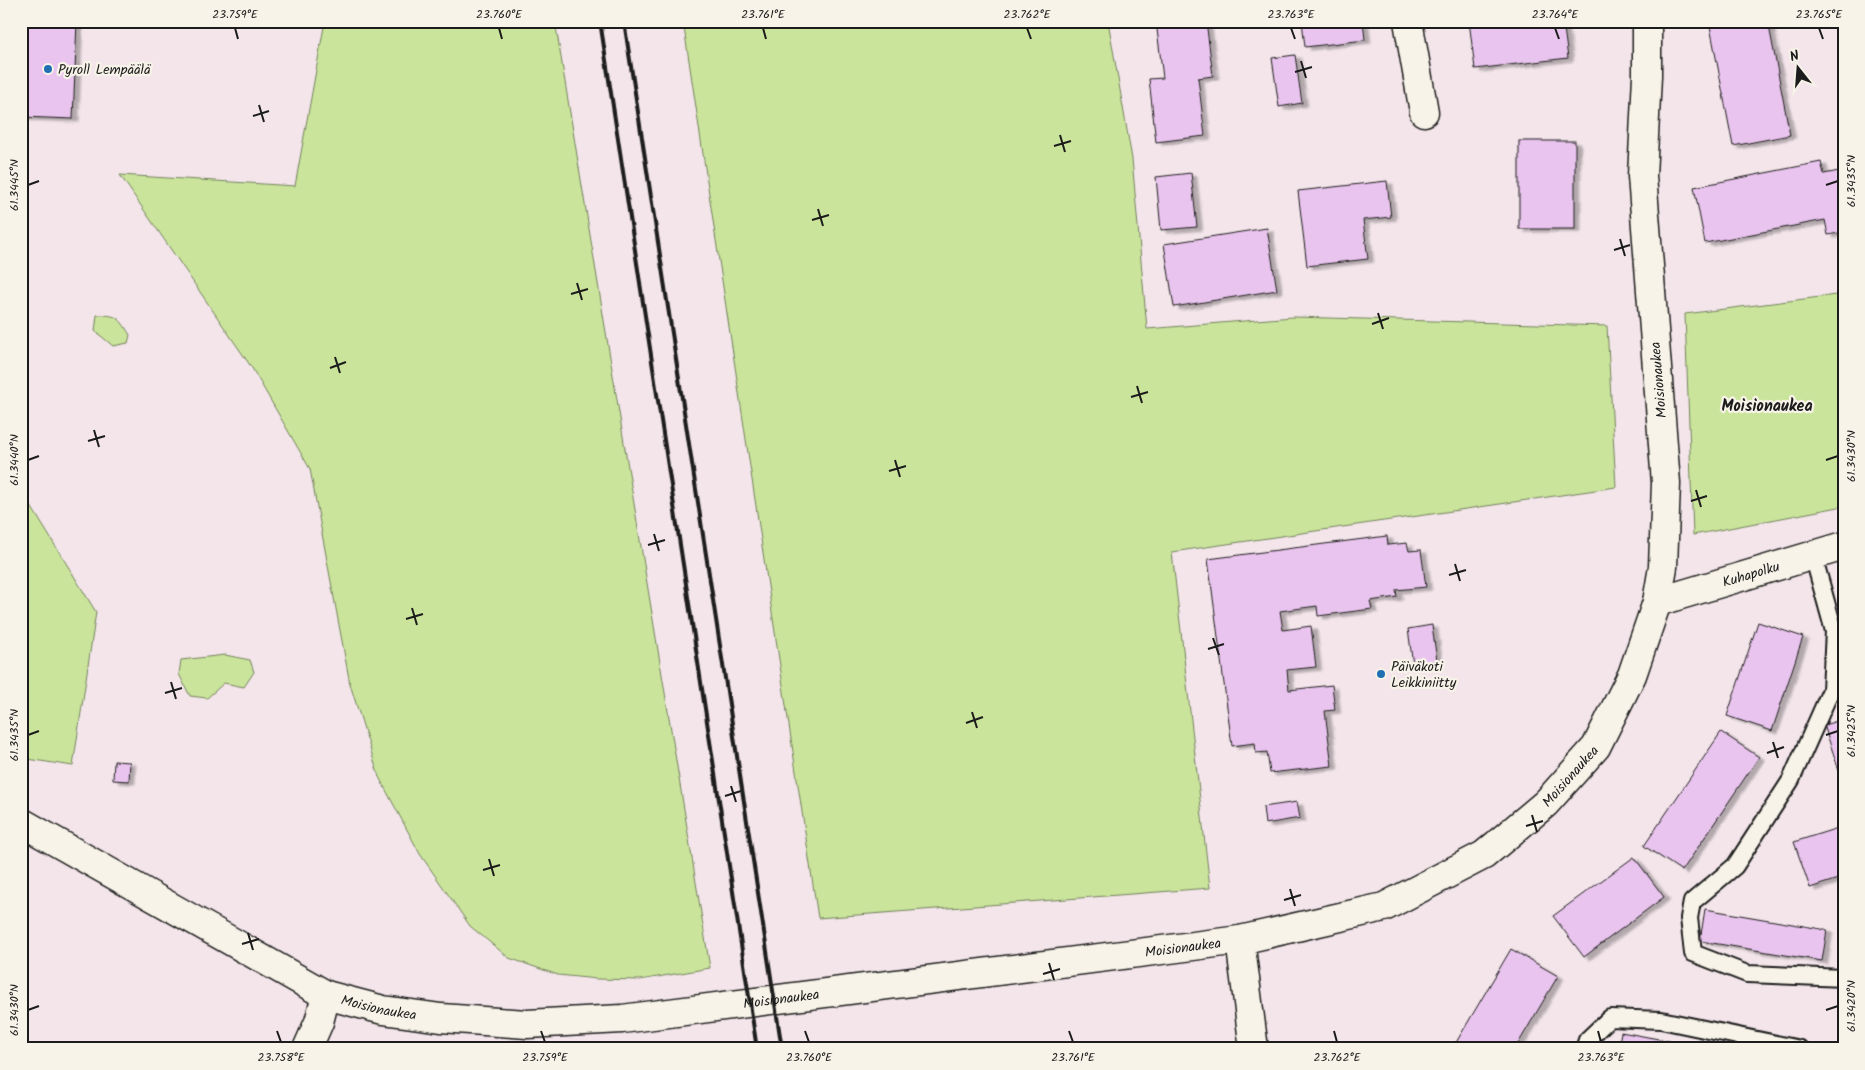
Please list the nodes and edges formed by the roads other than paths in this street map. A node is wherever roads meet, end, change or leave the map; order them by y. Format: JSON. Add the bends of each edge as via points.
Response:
{"nodes":[{"id":1,"x":1408,"y":21,"type":"edge"},
{"id":2,"x":1647,"y":21,"type":"edge"},
{"id":3,"x":1424,"y":112,"type":"dead end"},
{"id":4,"x":1844,"y":546,"type":"edge"},
{"id":5,"x":1813,"y":555,"type":"junction"},
{"id":6,"x":1656,"y":602,"type":"junction"},
{"id":7,"x":21,"y":822,"type":"edge"},
{"id":8,"x":1240,"y":940,"type":"junction"},
{"id":9,"x":1844,"y":978,"type":"edge"},
{"id":10,"x":326,"y":995,"type":"junction"},
{"id":11,"x":307,"y":1049,"type":"edge"},
{"id":12,"x":1254,"y":1049,"type":"edge"},
{"id":13,"x":1584,"y":1049,"type":"edge"},
{"id":14,"x":1800,"y":1049,"type":"edge"}],
"edges":[{"from":1,"to":3,"type":"street"},
{"from":2,"to":6,"type":"street","name":"Moisionaukea","via":[[1642,176],[1666,483],[1663,567]]},
{"from":4,"to":5,"type":"street","name":"Kuhapolku"},
{"from":5,"to":6,"type":"street","name":"Kuhapolku"},
{"from":5,"to":9,"type":"lane","via":[[1834,630],[1831,690],[1790,780],[1735,866],[1692,902],[1689,918],[1694,953],[1747,974]]},
{"from":6,"to":8,"type":"street","name":"Moisionaukea","via":[[1632,675],[1596,747],[1546,802],[1484,855],[1384,907]]},
{"from":7,"to":10,"type":"street","name":"Moisionaukea"},
{"from":8,"to":10,"type":"street","name":"Moisionaukea","via":[[622,1019],[527,1024],[441,1018],[383,1010]]},
{"from":8,"to":12,"type":"street"},
{"from":10,"to":11,"type":"street"},
{"from":13,"to":14,"type":"lane","via":[[1587,1040],[1610,1018],[1661,1020]]}]}
